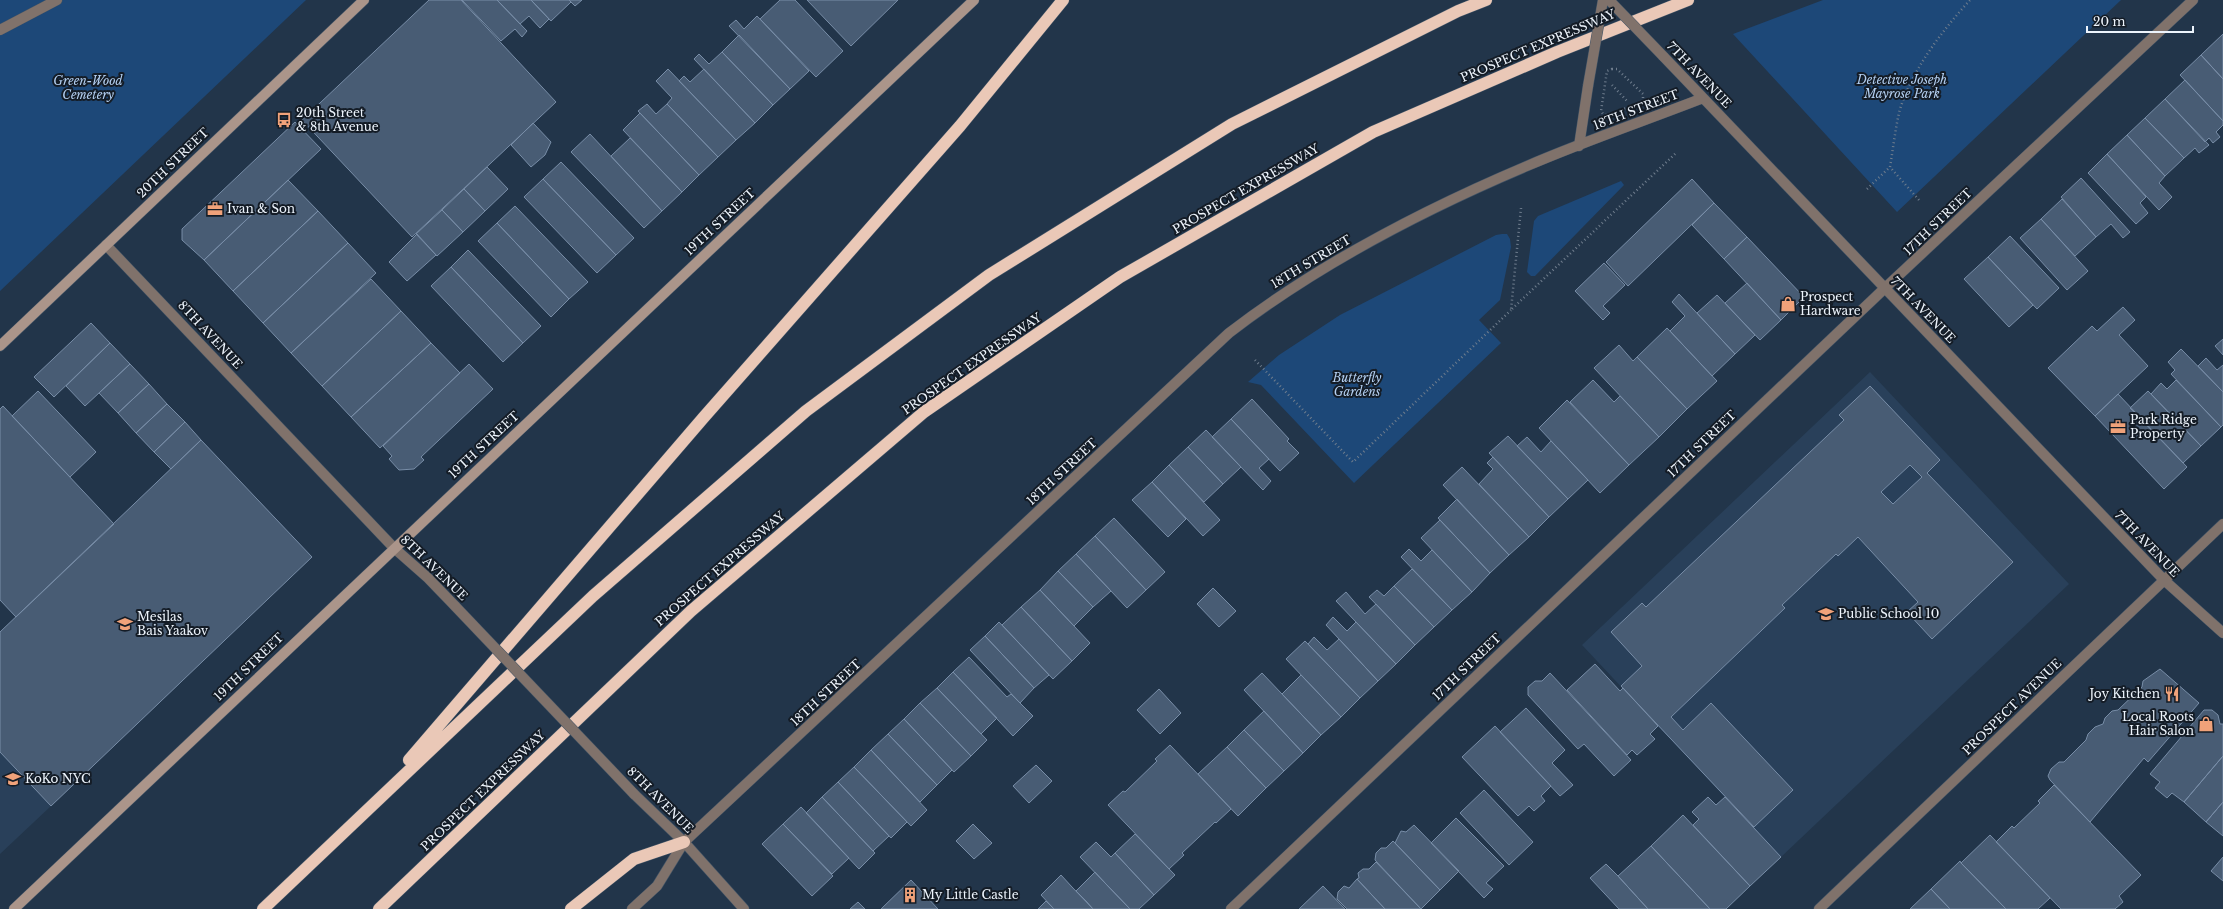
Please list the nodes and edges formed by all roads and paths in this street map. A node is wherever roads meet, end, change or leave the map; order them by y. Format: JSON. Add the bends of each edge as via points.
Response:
{"nodes":[{"id":1,"x":57,"y":0,"type":"edge"},
{"id":2,"x":364,"y":0,"type":"edge"},
{"id":3,"x":974,"y":0,"type":"edge"},
{"id":4,"x":1063,"y":0,"type":"edge"},
{"id":5,"x":1486,"y":0,"type":"edge"},
{"id":6,"x":1603,"y":0,"type":"edge"},
{"id":7,"x":1609,"y":0,"type":"edge"},
{"id":8,"x":1688,"y":0,"type":"edge"},
{"id":9,"x":1970,"y":0,"type":"edge"},
{"id":10,"x":2193,"y":0,"type":"edge"},
{"id":11,"x":0,"y":30,"type":"edge"},
{"id":12,"x":1606,"y":79,"type":"junction"},
{"id":13,"x":1703,"y":98,"type":"junction"},
{"id":14,"x":1632,"y":106,"type":"junction"},
{"id":15,"x":1579,"y":146,"type":"junction"},
{"id":16,"x":1677,"y":152,"type":"dead end"},
{"id":17,"x":1890,"y":167,"type":"junction"},
{"id":18,"x":1867,"y":189,"type":"dead end"},
{"id":19,"x":1919,"y":200,"type":"dead end"},
{"id":20,"x":1521,"y":208,"type":"dead end"},
{"id":21,"x":106,"y":245,"type":"junction"},
{"id":22,"x":1885,"y":288,"type":"junction"},
{"id":23,"x":1511,"y":310,"type":"junction"},
{"id":24,"x":0,"y":346,"type":"edge"},
{"id":25,"x":1255,"y":360,"type":"dead end"},
{"id":26,"x":2223,"y":524,"type":"edge"},
{"id":27,"x":394,"y":548,"type":"junction"},
{"id":28,"x":2164,"y":580,"type":"junction"},
{"id":29,"x":2223,"y":633,"type":"edge"},
{"id":30,"x":367,"y":810,"type":"junction"},
{"id":31,"x":684,"y":842,"type":"junction"},
{"id":32,"x":14,"y":909,"type":"edge"},
{"id":33,"x":263,"y":909,"type":"edge"},
{"id":34,"x":379,"y":909,"type":"edge"},
{"id":35,"x":571,"y":909,"type":"edge"},
{"id":36,"x":632,"y":909,"type":"edge"},
{"id":37,"x":744,"y":909,"type":"edge"},
{"id":38,"x":1232,"y":909,"type":"edge"},
{"id":39,"x":1819,"y":909,"type":"edge"}],
"edges":[{"from":1,"to":11,"type":"street"},
{"from":2,"to":21,"type":"main road","name":"20TH STREET"},
{"from":3,"to":27,"type":"main road","name":"19TH STREET"},
{"from":4,"to":30,"type":"highway","via":[[960,126],[704,417]]},
{"from":5,"to":30,"type":"highway","via":[[1458,11],[1232,124],[990,275],[806,411],[593,596]]},
{"from":6,"to":15,"type":"street","name":"18TH STREET","bridge":true},
{"from":7,"to":13,"type":"street","name":"7TH AVENUE","bridge":true},
{"from":8,"to":34,"type":"highway","name":"PROSPECT EXPRESSWAY","via":[[1557,52],[1373,132],[1120,277],[924,412],[691,611]]},
{"from":9,"to":17,"type":"path","via":[[1950,22],[1921,63],[1900,112]]},
{"from":10,"to":22,"type":"street","name":"17TH STREET"},
{"from":12,"to":14,"type":"path"},
{"from":12,"to":14,"type":"path","via":[[1601,111],[1603,114],[1608,115]]},
{"from":12,"to":14,"type":"path","via":[[1607,71],[1617,69],[1643,94],[1642,102]]},
{"from":13,"to":15,"type":"street","name":"18TH STREET"},
{"from":13,"to":22,"type":"street","name":"7TH AVENUE"},
{"from":15,"to":31,"type":"street","name":"18TH STREET","via":[[1527,166],[1409,221],[1314,273],[1271,301],[1230,333]]},
{"from":16,"to":23,"type":"path"},
{"from":17,"to":18,"type":"path"},
{"from":17,"to":19,"type":"path"},
{"from":20,"to":23,"type":"path"},
{"from":21,"to":24,"type":"main road","name":"20TH STREET"},
{"from":21,"to":27,"type":"street","name":"8TH AVENUE"},
{"from":22,"to":28,"type":"street","name":"7TH AVENUE"},
{"from":22,"to":38,"type":"street","name":"17TH STREET"},
{"from":23,"to":25,"type":"path","via":[[1353,462]]},
{"from":26,"to":28,"type":"street","name":"PROSPECT AVENUE"},
{"from":27,"to":31,"type":"street","name":"8TH AVENUE","bridge":true,"via":[[428,578],[634,794]]},
{"from":27,"to":32,"type":"main road","name":"19TH STREET"},
{"from":28,"to":29,"type":"street","name":"7TH AVENUE"},
{"from":28,"to":39,"type":"street","name":"PROSPECT AVENUE"},
{"from":30,"to":33,"type":"highway"},
{"from":31,"to":35,"type":"highway","via":[[634,859]]},
{"from":31,"to":36,"type":"street","name":"18TH STREET","via":[[657,886]]},
{"from":31,"to":37,"type":"street","name":"8TH AVENUE"}]}
